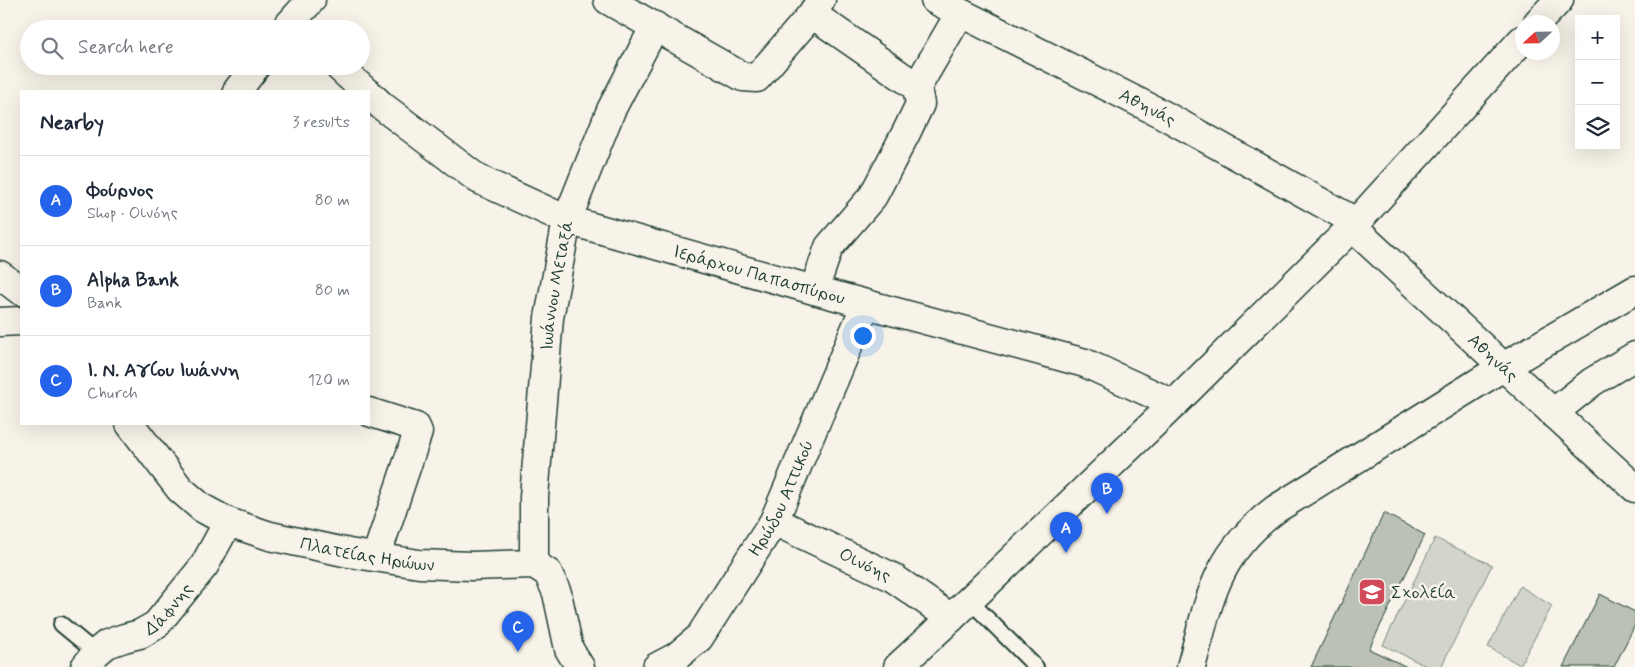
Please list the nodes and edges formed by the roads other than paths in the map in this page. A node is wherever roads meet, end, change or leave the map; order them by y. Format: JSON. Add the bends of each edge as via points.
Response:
{"nodes":[{"id":1,"x":311,"y":0,"type":"edge"},
{"id":2,"x":608,"y":0,"type":"edge"},
{"id":3,"x":935,"y":0,"type":"edge"},
{"id":4,"x":1559,"y":0,"type":"edge"},
{"id":5,"x":816,"y":7,"type":"edge"},
{"id":6,"x":960,"y":13,"type":"junction"},
{"id":7,"x":1545,"y":15,"type":"edge"},
{"id":8,"x":295,"y":20,"type":"edge"},
{"id":9,"x":655,"y":26,"type":"junction"},
{"id":10,"x":1515,"y":48,"type":"edge"},
{"id":11,"x":249,"y":75,"type":"edge"},
{"id":12,"x":348,"y":75,"type":"edge"},
{"id":13,"x":917,"y":87,"type":"junction"},
{"id":14,"x":238,"y":90,"type":"edge"},
{"id":15,"x":364,"y":90,"type":"edge"},
{"id":16,"x":370,"y":95,"type":"edge"},
{"id":17,"x":567,"y":220,"type":"junction"},
{"id":18,"x":1354,"y":225,"type":"junction"},
{"id":19,"x":0,"y":274,"type":"edge"},
{"id":20,"x":20,"y":290,"type":"edge"},
{"id":21,"x":814,"y":290,"type":"junction"},
{"id":22,"x":1635,"y":290,"type":"edge"},
{"id":23,"x":866,"y":304,"type":"junction"},
{"id":24,"x":20,"y":321,"type":"edge"},
{"id":25,"x":0,"y":322,"type":"edge"},
{"id":26,"x":1635,"y":356,"type":"edge"},
{"id":27,"x":1503,"y":367,"type":"junction"},
{"id":28,"x":1174,"y":404,"type":"junction"},
{"id":29,"x":370,"y":412,"type":"edge"},
{"id":30,"x":1553,"y":413,"type":"junction"},
{"id":31,"x":131,"y":425,"type":"edge"},
{"id":32,"x":1635,"y":488,"type":"edge"},
{"id":33,"x":774,"y":521,"type":"junction"},
{"id":34,"x":228,"y":522,"type":"junction"},
{"id":35,"x":376,"y":557,"type":"junction"},
{"id":36,"x":534,"y":564,"type":"junction"},
{"id":37,"x":960,"y":609,"type":"junction"},
{"id":38,"x":61,"y":624,"type":"dead end"},
{"id":39,"x":91,"y":660,"type":"edge"},
{"id":40,"x":580,"y":667,"type":"edge"},
{"id":41,"x":657,"y":667,"type":"edge"},
{"id":42,"x":898,"y":667,"type":"edge"},
{"id":43,"x":1036,"y":667,"type":"edge"},
{"id":44,"x":1191,"y":667,"type":"edge"}],
"edges":[{"from":1,"to":8,"type":"street"},
{"from":2,"to":9,"type":"street"},
{"from":3,"to":6,"type":"street","name":"Αθηνάς"},
{"from":4,"to":7,"type":"street"},
{"from":5,"to":9,"type":"street","via":[[757,78],[744,78]]},
{"from":5,"to":13,"type":"street"},
{"from":6,"to":13,"type":"street"},
{"from":6,"to":18,"type":"street","name":"Αθηνάς","via":[[1162,114]]},
{"from":9,"to":17,"type":"street","name":"Ιωάννου Μεταξά","via":[[611,110]]},
{"from":10,"to":18,"type":"street"},
{"from":11,"to":14,"type":"street"},
{"from":12,"to":15,"type":"street"},
{"from":13,"to":21,"type":"street","via":[[920,104],[906,133],[873,196],[829,247]]},
{"from":16,"to":17,"type":"street","name":"Ιεράρχου Παπασπύρου","via":[[478,179]]},
{"from":17,"to":21,"type":"street","name":"Ιεράρχου Παπασπύρου"},
{"from":17,"to":36,"type":"street","name":"Ιωάννου Μεταξά","via":[[549,318],[534,497]]},
{"from":18,"to":27,"type":"street","name":"Αθηνάς"},
{"from":18,"to":28,"type":"street"},
{"from":19,"to":20,"type":"street"},
{"from":21,"to":23,"type":"street","name":"Ιεράρχου Παπασπύρου"},
{"from":22,"to":27,"type":"street"},
{"from":23,"to":28,"type":"street","name":"Ιεράρχου Παπασπύρου","via":[[1085,363]]},
{"from":23,"to":33,"type":"street","name":"Ηρώδου Αττικού"},
{"from":24,"to":25,"type":"street"},
{"from":26,"to":30,"type":"street","via":[[1592,382]]},
{"from":27,"to":30,"type":"street","name":"Αθηνάς"},
{"from":27,"to":44,"type":"street","via":[[1276,509],[1250,531],[1234,550],[1216,581]]},
{"from":28,"to":37,"type":"street"},
{"from":29,"to":35,"type":"street","via":[[416,427],[418,432]]},
{"from":30,"to":32,"type":"street","name":"Αθηνάς"},
{"from":31,"to":34,"type":"street","name":"Πλατείας Ηρώων","via":[[180,489],[202,508]]},
{"from":33,"to":37,"type":"street","name":"Οινόης"},
{"from":33,"to":41,"type":"street","name":"Ηρώδου Αττικού","via":[[699,638],[676,657]]},
{"from":34,"to":35,"type":"street","name":"Πλατείας Ηρώων","via":[[270,536]]},
{"from":34,"to":39,"type":"street","name":"Δάφνης","via":[[204,566],[156,625],[140,634],[112,642]]},
{"from":35,"to":36,"type":"street","name":"Πλατείας Ηρώων","via":[[419,564]]},
{"from":36,"to":40,"type":"street","via":[[548,573],[557,593],[569,649]]},
{"from":37,"to":42,"type":"street"},
{"from":37,"to":43,"type":"lane"},
{"from":38,"to":39,"type":"lane"}]}
